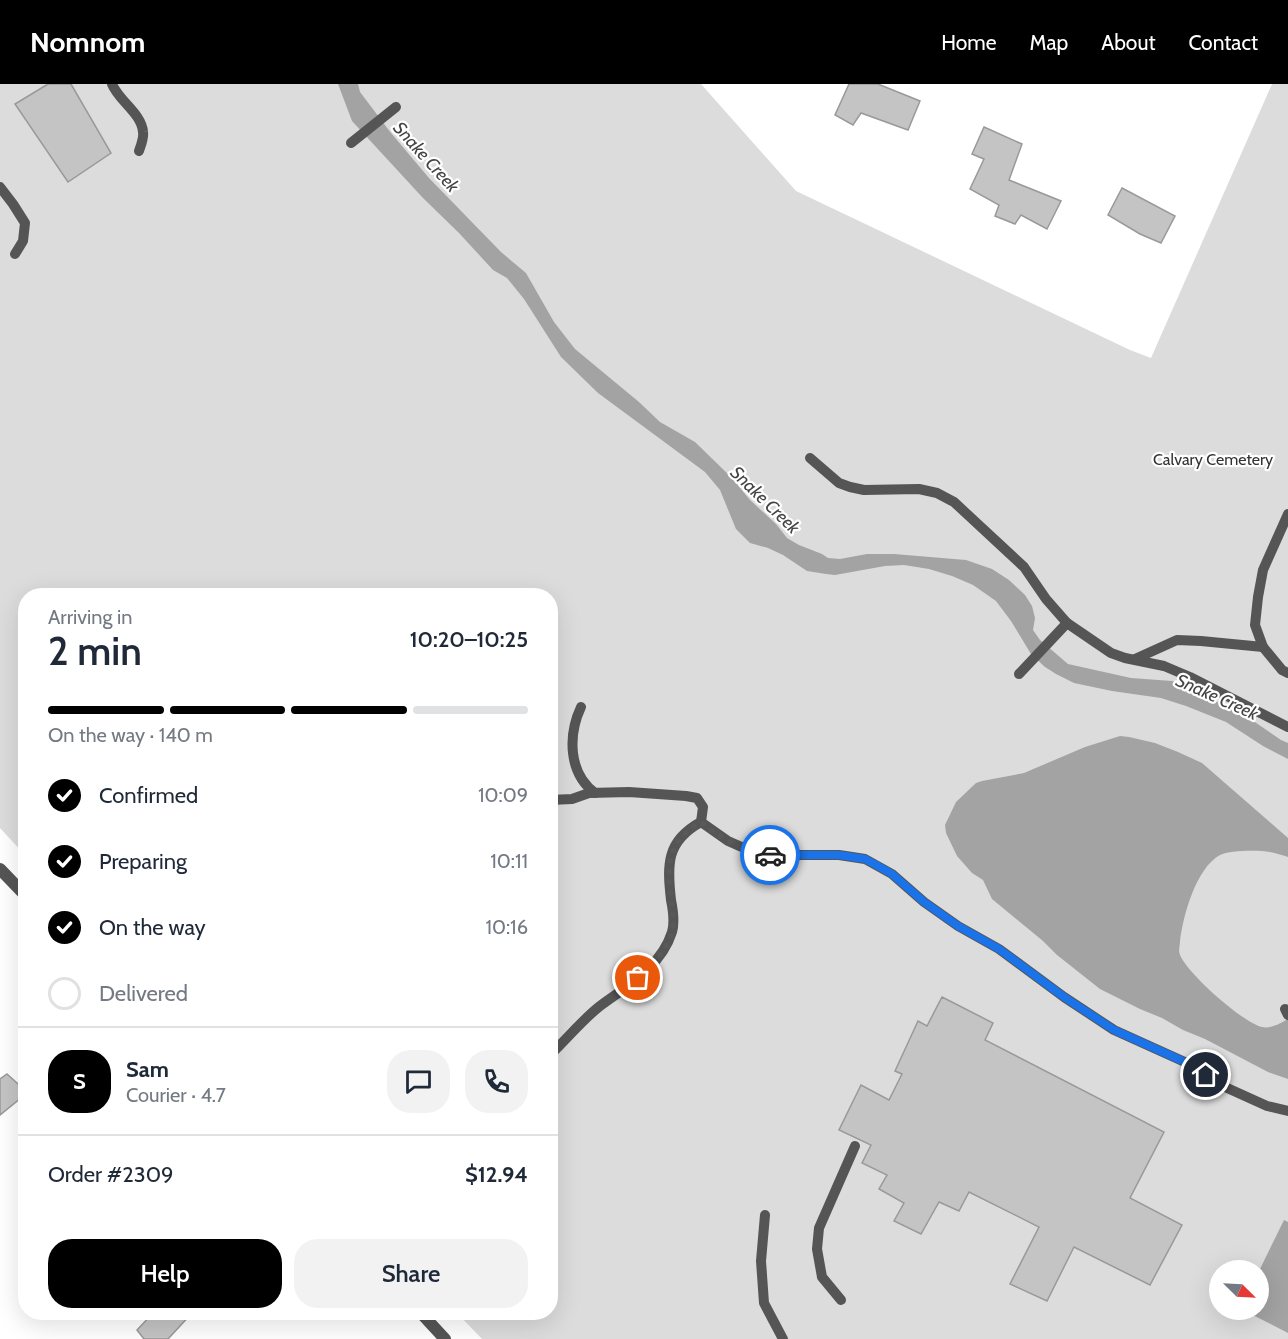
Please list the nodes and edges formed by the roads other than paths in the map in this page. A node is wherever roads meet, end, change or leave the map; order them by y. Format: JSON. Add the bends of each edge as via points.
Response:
{"nodes":[{"id":1,"x":112,"y":84,"type":"edge"},
{"id":2,"x":396,"y":107,"type":"dead end"},
{"id":3,"x":351,"y":142,"type":"dead end"},
{"id":4,"x":139,"y":151,"type":"dead end"},
{"id":5,"x":0,"y":187,"type":"edge"},
{"id":6,"x":15,"y":254,"type":"dead end"},
{"id":7,"x":810,"y":458,"type":"dead end"},
{"id":8,"x":1288,"y":514,"type":"edge"},
{"id":9,"x":1067,"y":623,"type":"junction"},
{"id":10,"x":1263,"y":647,"type":"junction"},
{"id":11,"x":1135,"y":659,"type":"junction"},
{"id":12,"x":1288,"y":673,"type":"edge"},
{"id":13,"x":1019,"y":674,"type":"dead end"},
{"id":14,"x":580,"y":707,"type":"dead end"},
{"id":15,"x":1288,"y":727,"type":"edge"},
{"id":16,"x":595,"y":793,"type":"junction"},
{"id":17,"x":558,"y":800,"type":"edge"},
{"id":18,"x":701,"y":822,"type":"junction"},
{"id":19,"x":0,"y":869,"type":"edge"},
{"id":20,"x":18,"y":888,"type":"edge"},
{"id":21,"x":558,"y":1046,"type":"edge"},
{"id":22,"x":1288,"y":1111,"type":"edge"},
{"id":23,"x":855,"y":1146,"type":"dead end"},
{"id":24,"x":765,"y":1215,"type":"dead end"},
{"id":25,"x":841,"y":1300,"type":"dead end"},
{"id":26,"x":427,"y":1320,"type":"edge"},
{"id":27,"x":445,"y":1339,"type":"edge"},
{"id":28,"x":783,"y":1339,"type":"edge"}],
"edges":[{"from":1,"to":4,"type":"lane","via":[[141,121],[144,134]]},
{"from":2,"to":3,"type":"lane"},
{"from":5,"to":6,"type":"lane","via":[[25,223],[23,241]]},
{"from":7,"to":9,"type":"lane","via":[[839,483],[850,487],[919,489],[954,502],[1024,567]]},
{"from":8,"to":10,"type":"lane","via":[[1263,570],[1255,625]]},
{"from":9,"to":11,"type":"lane","via":[[1111,652]]},
{"from":9,"to":13,"type":"lane"},
{"from":10,"to":11,"type":"lane","via":[[1176,640]]},
{"from":10,"to":12,"type":"lane"},
{"from":11,"to":15,"type":"lane","via":[[1190,677]]},
{"from":14,"to":16,"type":"lane","via":[[572,735],[574,757],[578,775]]},
{"from":16,"to":17,"type":"lane"},
{"from":16,"to":18,"type":"lane","via":[[697,798],[703,807]]},
{"from":18,"to":21,"type":"lane","via":[[680,837],[672,852],[668,868],[673,930],[666,947],[649,968],[599,1007]]},
{"from":18,"to":22,"type":"lane","via":[[753,852],[865,859],[1114,1030],[1187,1063],[1225,1087]]},
{"from":19,"to":20,"type":"street"},
{"from":23,"to":25,"type":"lane","via":[[819,1228],[817,1249],[822,1276]]},
{"from":24,"to":28,"type":"lane","via":[[761,1261],[764,1303]]},
{"from":26,"to":27,"type":"street"}]}
